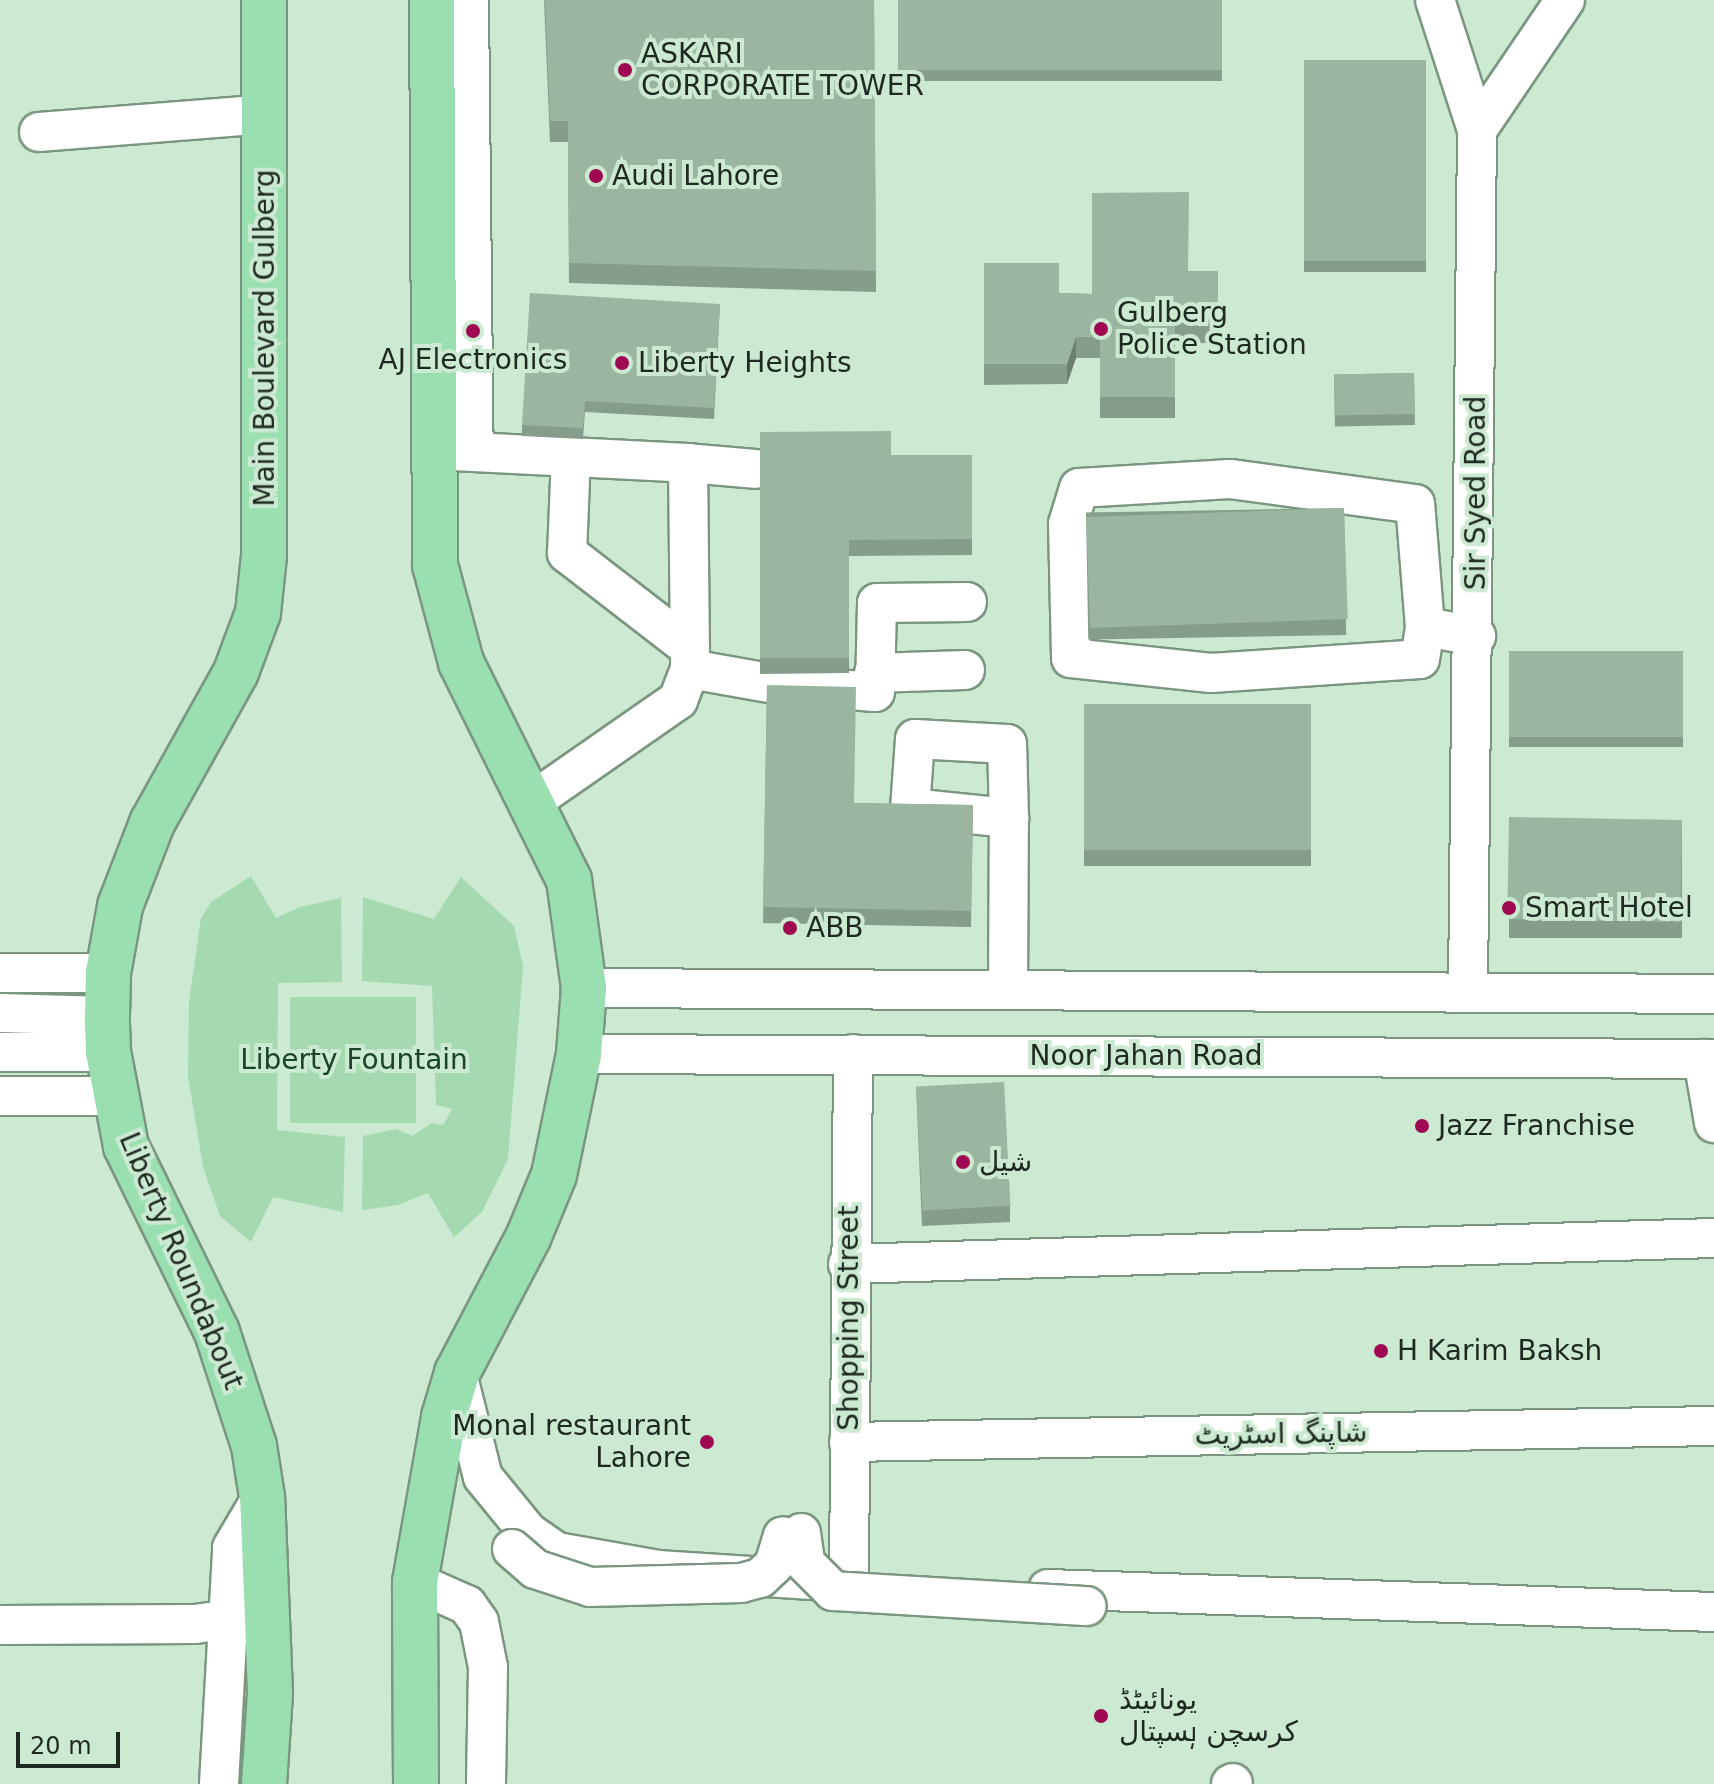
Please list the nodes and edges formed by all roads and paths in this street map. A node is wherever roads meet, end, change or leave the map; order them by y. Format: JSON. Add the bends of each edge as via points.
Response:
{"nodes":[{"id":1,"x":432,"y":0,"type":"edge"},
{"id":2,"x":469,"y":0,"type":"edge"},
{"id":3,"x":1435,"y":0,"type":"edge"},
{"id":4,"x":1565,"y":0,"type":"edge"},
{"id":5,"x":258,"y":10,"type":"edge"},
{"id":6,"x":266,"y":114,"type":"junction"},
{"id":7,"x":1477,"y":130,"type":"junction"},
{"id":8,"x":39,"y":132,"type":"dead end"},
{"id":9,"x":453,"y":450,"type":"junction"},
{"id":10,"x":571,"y":455,"type":"junction"},
{"id":11,"x":688,"y":463,"type":"junction"},
{"id":12,"x":756,"y":469,"type":"edge"},
{"id":13,"x":967,"y":602,"type":"dead end"},
{"id":14,"x":1425,"y":627,"type":"junction"},
{"id":15,"x":1476,"y":636,"type":"junction"},
{"id":16,"x":690,"y":659,"type":"junction"},
{"id":17,"x":965,"y":670,"type":"dead end"},
{"id":18,"x":236,"y":672,"type":"joint"},
{"id":19,"x":874,"y":673,"type":"junction"},
{"id":20,"x":530,"y":803,"type":"junction"},
{"id":21,"x":1009,"y":818,"type":"dead end"},
{"id":22,"x":0,"y":973,"type":"edge"},
{"id":23,"x":584,"y":988,"type":"junction"},
{"id":24,"x":1008,"y":990,"type":"junction"},
{"id":25,"x":1468,"y":993,"type":"junction"},
{"id":26,"x":1714,"y":994,"type":"edge"},
{"id":27,"x":0,"y":1013,"type":"edge"},
{"id":28,"x":108,"y":1014,"type":"junction"},
{"id":29,"x":0,"y":1052,"type":"edge"},
{"id":30,"x":579,"y":1054,"type":"junction"},
{"id":31,"x":853,"y":1054,"type":"junction"},
{"id":32,"x":1709,"y":1059,"type":"edge"},
{"id":33,"x":0,"y":1096,"type":"edge"},
{"id":34,"x":117,"y":1096,"type":"junction"},
{"id":35,"x":1714,"y":1123,"type":"edge"},
{"id":36,"x":1714,"y":1238,"type":"edge"},
{"id":37,"x":848,"y":1264,"type":"junction"},
{"id":38,"x":453,"y":1385,"type":"junction"},
{"id":39,"x":1714,"y":1426,"type":"edge"},
{"id":40,"x":849,"y":1442,"type":"junction"},
{"id":41,"x":483,"y":1477,"type":"junction"},
{"id":42,"x":262,"y":1497,"type":"junction"},
{"id":43,"x":415,"y":1582,"type":"junction"},
{"id":44,"x":849,"y":1582,"type":"junction"},
{"id":45,"x":1156,"y":1593,"type":"junction"},
{"id":46,"x":1714,"y":1612,"type":"edge"},
{"id":47,"x":230,"y":1619,"type":"junction"},
{"id":48,"x":0,"y":1625,"type":"edge"},
{"id":49,"x":219,"y":1784,"type":"edge"},
{"id":50,"x":264,"y":1784,"type":"edge"},
{"id":51,"x":416,"y":1784,"type":"edge"},
{"id":52,"x":486,"y":1784,"type":"edge"}],
"edges":[{"from":1,"to":9,"type":"main road"},
{"from":2,"to":9,"type":"street"},
{"from":3,"to":7,"type":"street","name":"Sir Syed Road"},
{"from":4,"to":7,"type":"street"},
{"from":5,"to":6,"type":"main road","name":"Main Boulevard Gulberg"},
{"from":6,"to":8,"type":"street"},
{"from":6,"to":18,"type":"main road","name":"Main Boulevard Gulberg","via":[[264,556],[258,613]]},
{"from":7,"to":15,"type":"street","name":"Sir Syed Road"},
{"from":9,"to":10,"type":"street"},
{"from":9,"to":20,"type":"main road","via":[[435,565],[461,662]]},
{"from":10,"to":11,"type":"street"},
{"from":10,"to":16,"type":"street","via":[[567,553]]},
{"from":11,"to":12,"type":"street"},
{"from":11,"to":16,"type":"street"},
{"from":13,"to":19,"type":"street","via":[[877,603]]},
{"from":14,"to":14,"type":"street","via":[[1415,504],[1230,479],[1079,488],[1068,524],[1071,658],[1211,673],[1420,659]]},
{"from":14,"to":15,"type":"street"},
{"from":15,"to":25,"type":"street","name":"Sir Syed Road"},
{"from":16,"to":19,"type":"street","via":[[775,684],[875,692]]},
{"from":16,"to":20,"type":"street","via":[[678,700]]},
{"from":17,"to":19,"type":"street"},
{"from":18,"to":28,"type":"main road","name":"Liberty Roundabout","via":[[152,823],[120,906]]},
{"from":20,"to":23,"type":"main road","via":[[569,880]]},
{"from":21,"to":24,"type":"street"},
{"from":22,"to":28,"type":"street"},
{"from":23,"to":24,"type":"street"},
{"from":23,"to":30,"type":"main road"},
{"from":24,"to":25,"type":"street"},
{"from":25,"to":26,"type":"street"},
{"from":27,"to":28,"type":"street"},
{"from":28,"to":29,"type":"street"},
{"from":28,"to":34,"type":"main road","name":"Liberty Roundabout"},
{"from":30,"to":31,"type":"street","name":"Noor Jahan Road"},
{"from":30,"to":38,"type":"main road","via":[[554,1175]]},
{"from":31,"to":32,"type":"street","name":"Noor Jahan Road"},
{"from":31,"to":37,"type":"street","name":"Shopping Street"},
{"from":32,"to":35,"type":"street"},
{"from":33,"to":34,"type":"street"},
{"from":34,"to":42,"type":"main road","name":"Liberty Roundabout","via":[[126,1146],[154,1213],[217,1332],[254,1446]]},
{"from":36,"to":37,"type":"street"},
{"from":37,"to":40,"type":"street","name":"Shopping Street"},
{"from":38,"to":41,"type":"street"},
{"from":38,"to":43,"type":"main road"},
{"from":39,"to":40,"type":"street","name":"شاپنگ اسٹریٹ"},
{"from":40,"to":44,"type":"street","name":"Shopping Street"},
{"from":41,"to":44,"type":"street","via":[[528,1532],[557,1552],[658,1570]]},
{"from":41,"to":45,"type":"street","bridge":true,"via":[[495,1526],[512,1549],[535,1569],[590,1587],[741,1583],[760,1578],[774,1565],[792,1535],[805,1563],[833,1591],[1087,1606]]},
{"from":42,"to":47,"type":"street","via":[[232,1548]]},
{"from":42,"to":50,"type":"main road","via":[[270,1693]]},
{"from":43,"to":51,"type":"main road"},
{"from":43,"to":52,"type":"street","via":[[467,1605],[479,1622],[488,1667]]},
{"from":44,"to":45,"type":"street"},
{"from":45,"to":46,"type":"street"},
{"from":47,"to":48,"type":"street","via":[[195,1624]]},
{"from":47,"to":49,"type":"street"}]}
